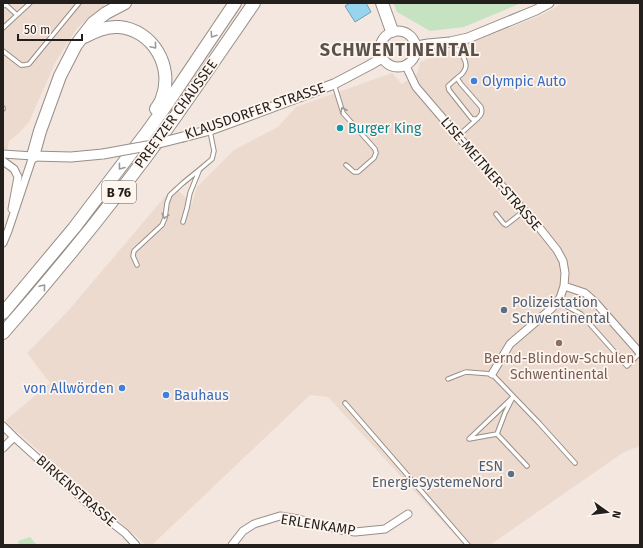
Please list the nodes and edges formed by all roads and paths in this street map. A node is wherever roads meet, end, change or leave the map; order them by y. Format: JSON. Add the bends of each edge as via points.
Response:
{"nodes":[{"id":1,"x":30,"y":3,"type":"edge"},
{"id":2,"x":79,"y":3,"type":"edge"},
{"id":3,"x":124,"y":3,"type":"edge"},
{"id":4,"x":235,"y":3,"type":"edge"},
{"id":5,"x":254,"y":3,"type":"edge"},
{"id":6,"x":382,"y":3,"type":"edge"},
{"id":7,"x":549,"y":3,"type":"edge"},
{"id":8,"x":4,"y":4,"type":"edge"},
{"id":9,"x":17,"y":15,"type":"junction"},
{"id":10,"x":3,"y":28,"type":"edge"},
{"id":11,"x":392,"y":32,"type":"junction"},
{"id":12,"x":81,"y":38,"type":"junction"},
{"id":13,"x":450,"y":42,"type":"junction"},
{"id":14,"x":417,"y":46,"type":"junction"},
{"id":15,"x":3,"y":51,"type":"edge"},
{"id":16,"x":382,"y":58,"type":"junction"},
{"id":17,"x":406,"y":66,"type":"junction"},
{"id":18,"x":457,"y":78,"type":"junction"},
{"id":19,"x":334,"y":84,"type":"junction"},
{"id":20,"x":477,"y":120,"type":"junction"},
{"id":21,"x":210,"y":130,"type":"junction"},
{"id":22,"x":144,"y":136,"type":"junction"},
{"id":23,"x":458,"y":136,"type":"junction"},
{"id":24,"x":3,"y":154,"type":"edge"},
{"id":25,"x":33,"y":156,"type":"junction"},
{"id":26,"x":3,"y":161,"type":"edge"},
{"id":27,"x":346,"y":165,"type":"dead end"},
{"id":28,"x":199,"y":170,"type":"junction"},
{"id":29,"x":524,"y":211,"type":"junction"},
{"id":30,"x":496,"y":214,"type":"dead end"},
{"id":31,"x":183,"y":222,"type":"dead end"},
{"id":32,"x":8,"y":231,"type":"junction"},
{"id":33,"x":3,"y":242,"type":"edge"},
{"id":34,"x":137,"y":265,"type":"dead end"},
{"id":35,"x":564,"y":286,"type":"junction"},
{"id":36,"x":557,"y":301,"type":"junction"},
{"id":37,"x":3,"y":313,"type":"edge"},
{"id":38,"x":3,"y":333,"type":"edge"},
{"id":39,"x":640,"y":353,"type":"edge"},
{"id":40,"x":492,"y":374,"type":"junction"},
{"id":41,"x":448,"y":379,"type":"dead end"},
{"id":42,"x":513,"y":397,"type":"junction"},
{"id":43,"x":345,"y":403,"type":"dead end"},
{"id":44,"x":3,"y":426,"type":"edge"},
{"id":45,"x":497,"y":434,"type":"junction"},
{"id":46,"x":14,"y":437,"type":"junction"},
{"id":47,"x":3,"y":448,"type":"edge"},
{"id":48,"x":575,"y":463,"type":"dead end"},
{"id":49,"x":526,"y":466,"type":"dead end"},
{"id":50,"x":408,"y":514,"type":"dead end"},
{"id":51,"x":136,"y":545,"type":"edge"},
{"id":52,"x":232,"y":545,"type":"edge"},
{"id":53,"x":468,"y":545,"type":"edge"}],
"edges":[{"from":1,"to":9,"type":"lane"},
{"from":2,"to":15,"type":"lane","via":[[29,64],[21,65]]},
{"from":3,"to":12,"type":"highway","via":[[93,23]]},
{"from":4,"to":22,"type":"highway","name":"PREETZER CHAUSSEE","number":"B 76","one_way":true},
{"from":38,"to":5,"type":"highway","name":"PREETZER CHAUSSEE","number":"B 76","one_way":true,"via":[[125,185]]},
{"from":6,"to":11,"type":"highway"},
{"from":7,"to":13,"type":"street","via":[[468,38]]},
{"from":8,"to":9,"type":"lane"},
{"from":9,"to":10,"type":"lane"},
{"from":11,"to":14,"type":"street","via":[[398,30],[408,33]]},
{"from":11,"to":16,"type":"street","via":[[381,42]]},
{"from":12,"to":22,"type":"highway","number":"B 76","one_way":true,"via":[[94,31],[120,27],[146,38],[159,53],[165,71],[165,84],[162,98]]},
{"from":12,"to":25,"type":"highway","via":[[60,76]]},
{"from":13,"to":14,"type":"street"},
{"from":13,"to":18,"type":"lane","via":[[465,59],[466,67]]},
{"from":14,"to":17,"type":"street","via":[[414,58]]},
{"from":16,"to":17,"type":"street","via":[[395,67]]},
{"from":16,"to":19,"type":"street","name":"KLAUSDORFER STRASSE"},
{"from":17,"to":23,"type":"street","name":"LISE-MEITNER-STRASSE","via":[[416,87]]},
{"from":18,"to":20,"type":"lane","via":[[481,107],[482,112]]},
{"from":18,"to":20,"type":"lane","via":[[448,86],[449,90],[472,120]]},
{"from":19,"to":21,"type":"street","name":"KLAUSDORFER STRASSE"},
{"from":27,"to":19,"type":"lane","one_way":true,"via":[[354,172],[358,172],[376,153],[343,113]]},
{"from":20,"to":23,"type":"lane"},
{"from":21,"to":25,"type":"street","name":"KLAUSDORFER STRASSE","bridge":true,"via":[[103,154],[71,157]]},
{"from":21,"to":28,"type":"lane","via":[[214,151],[212,159]]},
{"from":22,"to":37,"type":"highway","name":"PREETZER CHAUSSEE","number":"B 76","one_way":true,"via":[[74,228]]},
{"from":23,"to":29,"type":"street","name":"LISE-MEITNER-STRASSE"},
{"from":24,"to":25,"type":"street","name":"KLAUSDORFER STRASSE"},
{"from":25,"to":32,"type":"street"},
{"from":26,"to":32,"type":"street","via":[[14,169],[18,178]]},
{"from":28,"to":31,"type":"lane"},
{"from":28,"to":34,"type":"lane","one_way":true,"via":[[170,195],[162,225],[134,251],[133,256]]},
{"from":29,"to":30,"type":"lane","via":[[506,225]]},
{"from":29,"to":35,"type":"street","name":"LISE-MEITNER-STRASSE","via":[[557,250],[563,261]]},
{"from":32,"to":33,"type":"street"},
{"from":35,"to":36,"type":"street","name":"LISE-MEITNER-STRASSE"},
{"from":35,"to":39,"type":"street","via":[[585,293]]},
{"from":36,"to":39,"type":"lane","via":[[581,314],[627,366]]},
{"from":36,"to":40,"type":"street","name":"LISE-MEITNER-STRASSE","via":[[510,344]]},
{"from":40,"to":41,"type":"lane","via":[[466,372]]},
{"from":40,"to":42,"type":"lane"},
{"from":42,"to":45,"type":"lane"},
{"from":42,"to":45,"type":"lane","via":[[469,439]]},
{"from":42,"to":48,"type":"lane"},
{"from":43,"to":53,"type":"lane"},
{"from":44,"to":46,"type":"street","name":"BIRKENSTRASSE"},
{"from":45,"to":49,"type":"lane"},
{"from":46,"to":47,"type":"street"},
{"from":46,"to":51,"type":"street","name":"BIRKENSTRASSE","via":[[87,503],[125,532]]},
{"from":50,"to":52,"type":"street","name":"ERLENKAMP","via":[[385,529],[355,532],[280,516],[254,524],[243,531]]}]}
